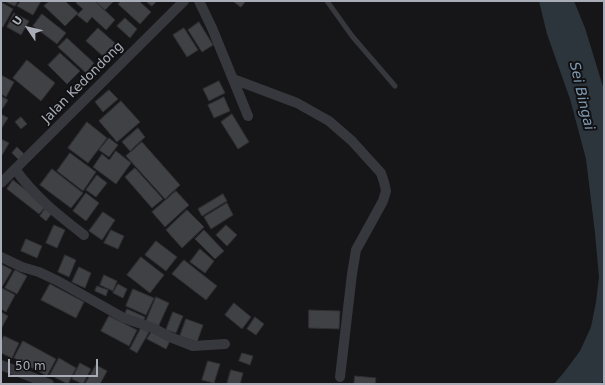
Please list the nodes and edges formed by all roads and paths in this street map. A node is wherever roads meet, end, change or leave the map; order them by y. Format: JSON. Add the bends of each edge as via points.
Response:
{"nodes":[{"id":1,"x":184,"y":1,"type":"edge"},
{"id":2,"x":200,"y":1,"type":"edge"},
{"id":3,"x":327,"y":1,"type":"edge"},
{"id":4,"x":233,"y":79,"type":"junction"},
{"id":5,"x":395,"y":86,"type":"dead end"},
{"id":6,"x":248,"y":116,"type":"dead end"},
{"id":7,"x":15,"y":169,"type":"junction"},
{"id":8,"x":1,"y":183,"type":"edge"},
{"id":9,"x":84,"y":234,"type":"dead end"},
{"id":10,"x":1,"y":257,"type":"edge"},
{"id":11,"x":225,"y":344,"type":"dead end"},
{"id":12,"x":1,"y":365,"type":"edge"},
{"id":13,"x":340,"y":377,"type":"dead end"},
{"id":14,"x":49,"y":384,"type":"edge"}],
"edges":[{"from":1,"to":7,"type":"street","name":"Jalan Kedondong"},
{"from":2,"to":4,"type":"street"},
{"from":3,"to":5,"type":"lane","via":[[352,36]]},
{"from":4,"to":6,"type":"street"},
{"from":4,"to":13,"type":"street","via":[[297,103],[329,121],[352,141],[381,173],[386,191],[383,201],[356,250]]},
{"from":7,"to":8,"type":"street","name":"Jalan Kedondong"},
{"from":7,"to":9,"type":"street","via":[[34,194]]},
{"from":10,"to":11,"type":"street","via":[[58,281],[124,318],[188,344]]},
{"from":12,"to":14,"type":"street"}]}
